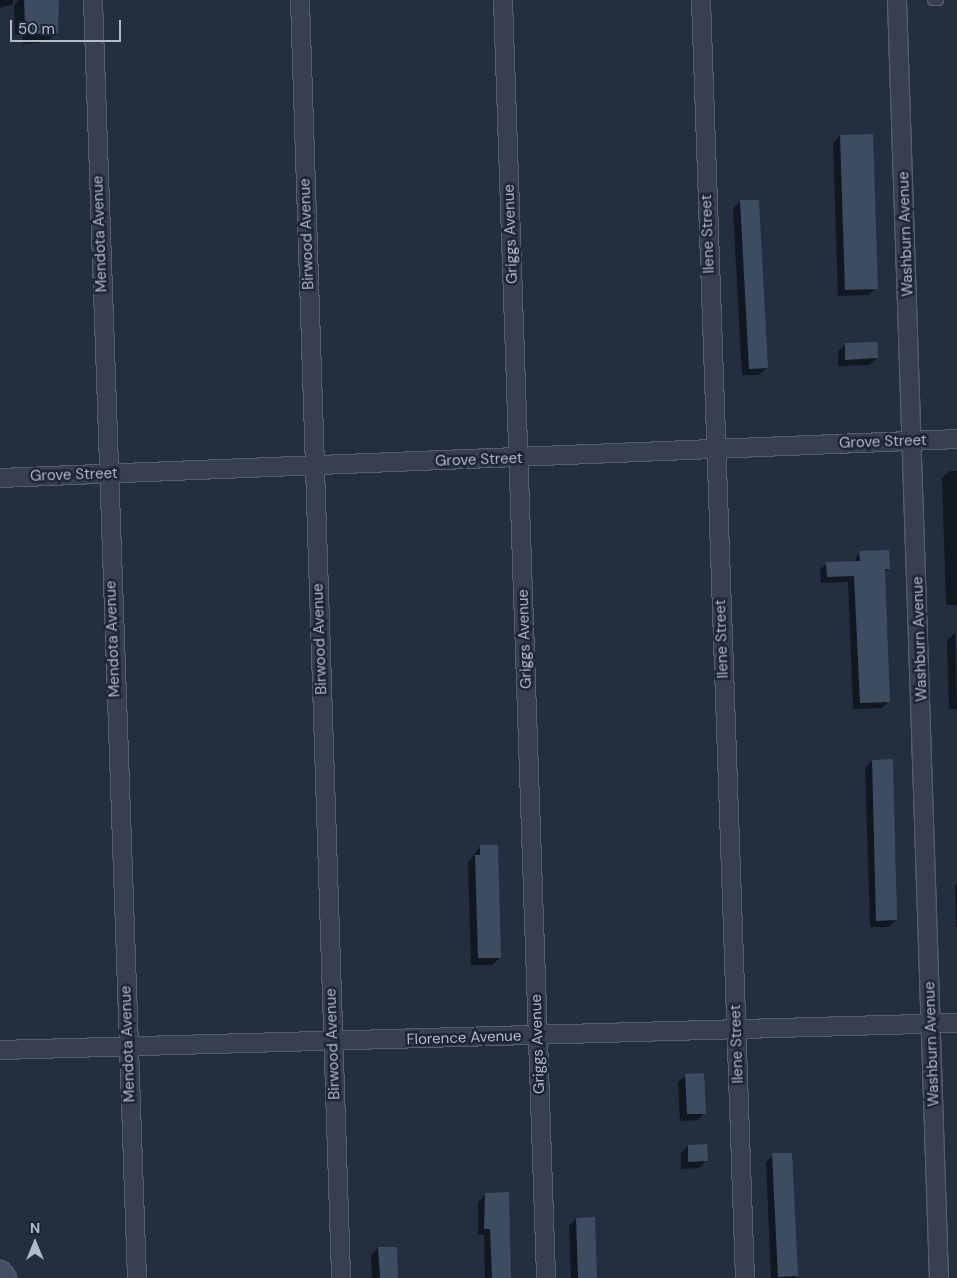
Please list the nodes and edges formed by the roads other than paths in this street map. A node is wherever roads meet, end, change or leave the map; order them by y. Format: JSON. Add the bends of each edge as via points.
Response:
{"nodes":[{"id":1,"x":92,"y":0,"type":"edge"},
{"id":2,"x":300,"y":0,"type":"edge"},
{"id":3,"x":503,"y":0,"type":"edge"},
{"id":4,"x":701,"y":0,"type":"edge"},
{"id":5,"x":897,"y":0,"type":"edge"},
{"id":6,"x":932,"y":0,"type":"edge"},
{"id":7,"x":938,"y":0,"type":"edge"},
{"id":8,"x":957,"y":439,"type":"edge"},
{"id":9,"x":914,"y":440,"type":"junction"},
{"id":10,"x":715,"y":448,"type":"junction"},
{"id":11,"x":519,"y":458,"type":"junction"},
{"id":12,"x":314,"y":467,"type":"junction"},
{"id":13,"x":108,"y":474,"type":"junction"},
{"id":14,"x":0,"y":478,"type":"edge"},
{"id":15,"x":931,"y":1024,"type":"junction"},
{"id":16,"x":957,"y":1024,"type":"edge"},
{"id":17,"x":736,"y":1030,"type":"junction"},
{"id":18,"x":538,"y":1036,"type":"junction"},
{"id":19,"x":333,"y":1042,"type":"junction"},
{"id":20,"x":128,"y":1047,"type":"junction"},
{"id":21,"x":0,"y":1050,"type":"edge"},
{"id":22,"x":0,"y":1273,"type":"edge"},
{"id":23,"x":4,"y":1278,"type":"edge"},
{"id":24,"x":137,"y":1278,"type":"edge"},
{"id":25,"x":341,"y":1278,"type":"edge"},
{"id":26,"x":546,"y":1278,"type":"edge"},
{"id":27,"x":744,"y":1278,"type":"edge"},
{"id":28,"x":940,"y":1278,"type":"edge"}],
"edges":[{"from":1,"to":13,"type":"street","name":"Mendota Avenue"},
{"from":2,"to":12,"type":"street","name":"Birwood Avenue"},
{"from":3,"to":11,"type":"street","name":"Griggs Avenue"},
{"from":4,"to":10,"type":"street","name":"Ilene Street"},
{"from":5,"to":9,"type":"street","name":"Washburn Avenue"},
{"from":6,"to":7,"type":"lane"},
{"from":8,"to":9,"type":"street","name":"Grove Street"},
{"from":9,"to":10,"type":"street","name":"Grove Street"},
{"from":9,"to":15,"type":"street","name":"Washburn Avenue"},
{"from":10,"to":11,"type":"street","name":"Grove Street"},
{"from":10,"to":17,"type":"street","name":"Ilene Street"},
{"from":11,"to":12,"type":"street","name":"Grove Street"},
{"from":11,"to":18,"type":"street","name":"Griggs Avenue"},
{"from":12,"to":13,"type":"street","name":"Grove Street"},
{"from":12,"to":19,"type":"street","name":"Birwood Avenue"},
{"from":13,"to":14,"type":"street","name":"Grove Street"},
{"from":13,"to":20,"type":"street","name":"Mendota Avenue"},
{"from":15,"to":16,"type":"street","name":"Florence Avenue"},
{"from":15,"to":17,"type":"street","name":"Florence Avenue"},
{"from":15,"to":28,"type":"street","name":"Washburn Avenue"},
{"from":17,"to":18,"type":"street","name":"Florence Avenue"},
{"from":17,"to":27,"type":"street","name":"Ilene Street"},
{"from":18,"to":19,"type":"street","name":"Florence Avenue"},
{"from":18,"to":26,"type":"street","name":"Griggs Avenue"},
{"from":19,"to":20,"type":"street","name":"Florence Avenue"},
{"from":19,"to":25,"type":"street","name":"Birwood Avenue"},
{"from":20,"to":21,"type":"street","name":"Florence Avenue"},
{"from":20,"to":24,"type":"street","name":"Mendota Avenue"},
{"from":22,"to":23,"type":"main road"}]}
